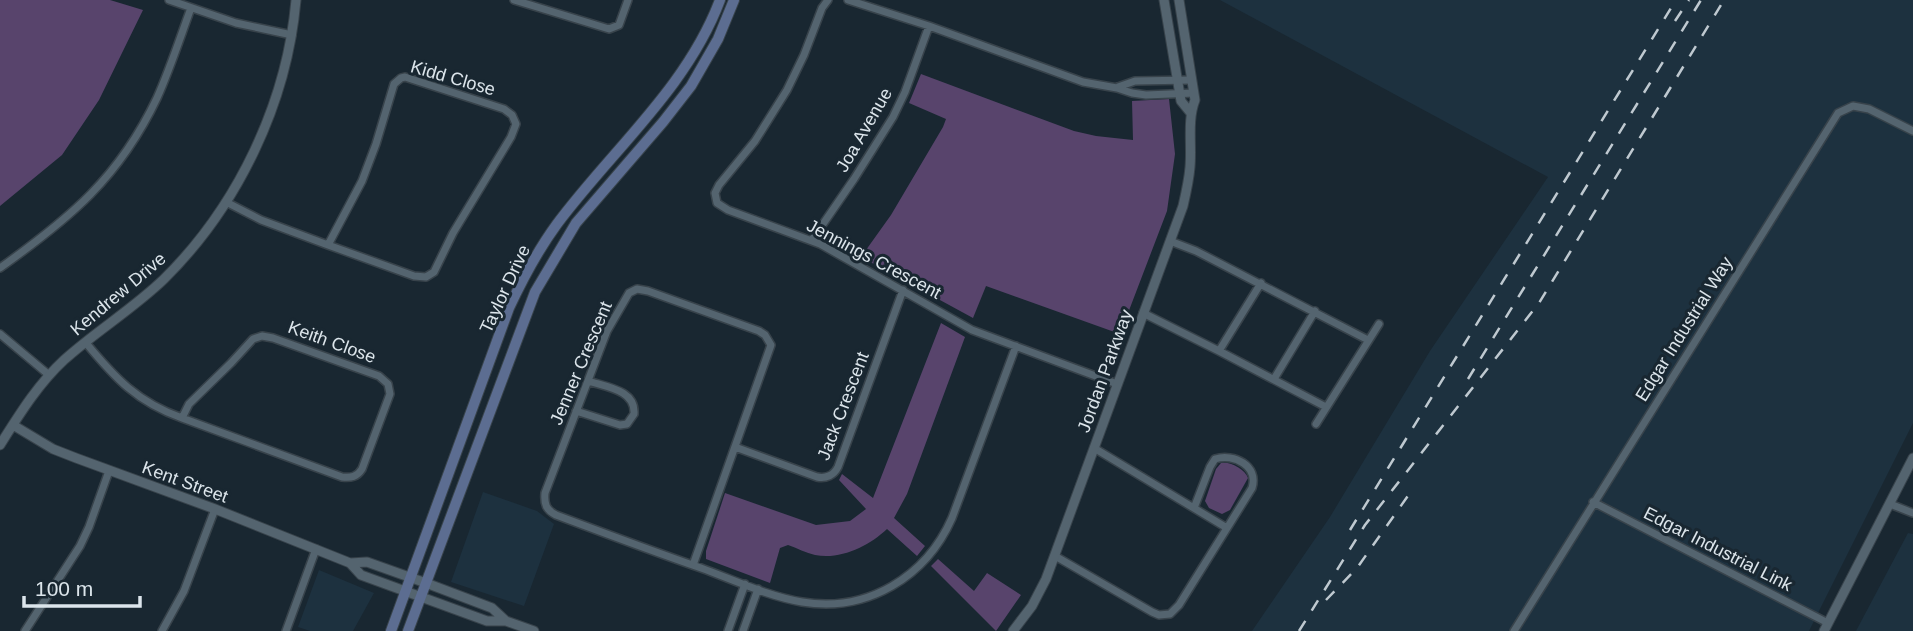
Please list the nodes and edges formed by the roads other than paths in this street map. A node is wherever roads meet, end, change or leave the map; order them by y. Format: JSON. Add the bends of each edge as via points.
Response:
{"nodes":[{"id":1,"x":169,"y":0,"type":"edge"},
{"id":2,"x":296,"y":0,"type":"edge"},
{"id":3,"x":514,"y":0,"type":"edge"},
{"id":4,"x":628,"y":0,"type":"edge"},
{"id":5,"x":719,"y":0,"type":"edge"},
{"id":6,"x":734,"y":0,"type":"edge"},
{"id":7,"x":828,"y":0,"type":"edge"},
{"id":8,"x":848,"y":0,"type":"edge"},
{"id":9,"x":1164,"y":0,"type":"edge"},
{"id":10,"x":1179,"y":0,"type":"edge"},
{"id":11,"x":191,"y":8,"type":"junction"},
{"id":12,"x":929,"y":26,"type":"junction"},
{"id":13,"x":292,"y":35,"type":"junction"},
{"id":14,"x":1192,"y":80,"type":"junction"},
{"id":15,"x":1178,"y":81,"type":"junction"},
{"id":16,"x":1117,"y":88,"type":"junction"},
{"id":17,"x":1194,"y":93,"type":"junction"},
{"id":18,"x":1180,"y":94,"type":"junction"},
{"id":19,"x":1190,"y":112,"type":"junction"},
{"id":20,"x":1913,"y":131,"type":"edge"},
{"id":21,"x":226,"y":202,"type":"junction"},
{"id":22,"x":812,"y":240,"type":"junction"},
{"id":23,"x":1170,"y":241,"type":"junction"},
{"id":24,"x":328,"y":245,"type":"junction"},
{"id":25,"x":0,"y":268,"type":"edge"},
{"id":26,"x":1261,"y":283,"type":"junction"},
{"id":27,"x":903,"y":290,"type":"junction"},
{"id":28,"x":1315,"y":311,"type":"junction"},
{"id":29,"x":1143,"y":313,"type":"junction"},
{"id":30,"x":1379,"y":324,"type":"dead end"},
{"id":31,"x":0,"y":334,"type":"edge"},
{"id":32,"x":1368,"y":340,"type":"junction"},
{"id":33,"x":86,"y":343,"type":"junction"},
{"id":34,"x":1016,"y":346,"type":"junction"},
{"id":35,"x":1219,"y":351,"type":"junction"},
{"id":36,"x":49,"y":375,"type":"junction"},
{"id":37,"x":1274,"y":379,"type":"junction"},
{"id":38,"x":588,"y":381,"type":"junction"},
{"id":39,"x":1117,"y":383,"type":"junction"},
{"id":40,"x":1326,"y":407,"type":"junction"},
{"id":41,"x":576,"y":411,"type":"junction"},
{"id":42,"x":182,"y":418,"type":"junction"},
{"id":43,"x":1316,"y":424,"type":"dead end"},
{"id":44,"x":13,"y":425,"type":"junction"},
{"id":45,"x":0,"y":445,"type":"edge"},
{"id":46,"x":735,"y":447,"type":"junction"},
{"id":47,"x":1094,"y":448,"type":"junction"},
{"id":48,"x":1913,"y":458,"type":"edge"},
{"id":49,"x":109,"y":471,"type":"junction"},
{"id":50,"x":1593,"y":502,"type":"junction"},
{"id":51,"x":1890,"y":504,"type":"junction"},
{"id":52,"x":1194,"y":508,"type":"junction"},
{"id":53,"x":215,"y":509,"type":"junction"},
{"id":54,"x":1913,"y":513,"type":"edge"},
{"id":55,"x":1227,"y":528,"type":"junction"},
{"id":56,"x":316,"y":549,"type":"junction"},
{"id":57,"x":1055,"y":556,"type":"junction"},
{"id":58,"x":349,"y":563,"type":"junction"},
{"id":59,"x":693,"y":565,"type":"junction"},
{"id":60,"x":410,"y":578,"type":"junction"},
{"id":61,"x":426,"y":583,"type":"junction"},
{"id":62,"x":745,"y":584,"type":"junction"},
{"id":63,"x":758,"y":589,"type":"junction"},
{"id":64,"x":405,"y":592,"type":"junction"},
{"id":65,"x":421,"y":597,"type":"junction"},
{"id":66,"x":506,"y":621,"type":"junction"},
{"id":67,"x":1826,"y":627,"type":"edge"},
{"id":68,"x":25,"y":631,"type":"edge"},
{"id":69,"x":162,"y":631,"type":"edge"},
{"id":70,"x":286,"y":631,"type":"edge"},
{"id":71,"x":391,"y":631,"type":"edge"},
{"id":72,"x":408,"y":631,"type":"edge"},
{"id":73,"x":534,"y":631,"type":"edge"},
{"id":74,"x":728,"y":631,"type":"edge"},
{"id":75,"x":743,"y":631,"type":"edge"},
{"id":76,"x":1013,"y":631,"type":"edge"},
{"id":77,"x":1514,"y":631,"type":"edge"}],
"edges":[{"from":1,"to":11,"type":"street"},
{"from":2,"to":13,"type":"street","name":"Kendrew Drive"},
{"from":3,"to":4,"type":"street","via":[[609,29],[619,25]]},
{"from":5,"to":60,"type":"main road","name":"Taylor Drive","via":[[705,33],[670,88],[557,223],[525,276],[509,308]]},
{"from":6,"to":61,"type":"main road","name":"Taylor Drive","via":[[691,86],[576,223],[546,270]]},
{"from":7,"to":22,"type":"street","name":"Jennings Crescent","via":[[787,90],[715,193],[722,208]]},
{"from":8,"to":12,"type":"street"},
{"from":9,"to":15,"type":"street","name":"Jordan Parkway"},
{"from":10,"to":14,"type":"street","name":"Jordan Parkway"},
{"from":11,"to":13,"type":"street"},
{"from":11,"to":25,"type":"street","via":[[160,92],[122,159],[80,207]]},
{"from":12,"to":16,"type":"street","via":[[1083,82]]},
{"from":12,"to":22,"type":"street","name":"Joa Avenue","via":[[893,117]]},
{"from":13,"to":21,"type":"street","name":"Kendrew Drive","via":[[264,130]]},
{"from":14,"to":15,"type":"street"},
{"from":14,"to":17,"type":"street","name":"Jordan Parkway"},
{"from":15,"to":16,"type":"street","via":[[1135,81]]},
{"from":15,"to":18,"type":"street","name":"Jordan Parkway"},
{"from":16,"to":18,"type":"street","via":[[1146,95]]},
{"from":17,"to":18,"type":"street"},
{"from":17,"to":19,"type":"street","name":"Jordan Parkway"},
{"from":18,"to":19,"type":"street","name":"Jordan Parkway"},
{"from":19,"to":23,"type":"street","name":"Jordan Parkway","via":[[1190,169]]},
{"from":20,"to":50,"type":"street","name":"Edgar Industrial Way","via":[[1869,109],[1853,106],[1838,114]]},
{"from":21,"to":24,"type":"street","name":"Kidd Close"},
{"from":21,"to":33,"type":"street","name":"Kendrew Drive","via":[[166,277]]},
{"from":22,"to":27,"type":"street","name":"Jennings Crescent"},
{"from":23,"to":26,"type":"street"},
{"from":23,"to":29,"type":"street","name":"Jordan Parkway"},
{"from":24,"to":24,"type":"street","name":"Kidd Close","via":[[362,181],[397,80],[409,78],[504,109],[515,119],[514,132],[429,276],[414,276]]},
{"from":26,"to":28,"type":"street"},
{"from":26,"to":35,"type":"street"},
{"from":27,"to":34,"type":"street","name":"Jennings Crescent","via":[[972,330]]},
{"from":27,"to":46,"type":"street","name":"Jack Crescent","via":[[833,474],[817,477]]},
{"from":28,"to":32,"type":"street"},
{"from":28,"to":37,"type":"street"},
{"from":29,"to":35,"type":"street"},
{"from":29,"to":39,"type":"street","name":"Jordan Parkway"},
{"from":30,"to":32,"type":"street"},
{"from":31,"to":36,"type":"street"},
{"from":32,"to":40,"type":"street"},
{"from":33,"to":36,"type":"street","name":"Kendrew Drive"},
{"from":33,"to":42,"type":"street","name":"Keith Close","via":[[134,394]]},
{"from":34,"to":39,"type":"street","name":"Jennings Crescent"},
{"from":34,"to":63,"type":"street","name":"Jenner Crescent","via":[[952,518],[919,567],[883,592],[846,602],[801,602]]},
{"from":35,"to":37,"type":"street"},
{"from":36,"to":44,"type":"street","name":"Kendrew Drive"},
{"from":37,"to":40,"type":"street"},
{"from":38,"to":41,"type":"street","name":"Jenner Crescent"},
{"from":38,"to":41,"type":"street","via":[[626,394],[633,401],[634,414],[627,424],[620,425]]},
{"from":38,"to":46,"type":"street","name":"Jenner Crescent","via":[[607,331],[633,290],[648,290],[759,331],[770,341],[770,351]]},
{"from":39,"to":47,"type":"street","name":"Jordan Parkway"},
{"from":40,"to":43,"type":"street"},
{"from":41,"to":59,"type":"street","name":"Jenner Crescent","via":[[545,493],[547,509]]},
{"from":42,"to":42,"type":"street","name":"Keith Close","via":[[189,404],[262,336],[379,376],[390,394],[362,469],[348,478]]},
{"from":44,"to":45,"type":"street","name":"Kendrew Drive"},
{"from":44,"to":49,"type":"street","name":"Kent Street","via":[[53,449]]},
{"from":46,"to":59,"type":"street","name":"Jenner Crescent"},
{"from":47,"to":52,"type":"street"},
{"from":47,"to":57,"type":"street","name":"Jordan Parkway"},
{"from":48,"to":51,"type":"street"},
{"from":49,"to":53,"type":"street","name":"Kent Street"},
{"from":49,"to":68,"type":"street","via":[[80,546]]},
{"from":50,"to":67,"type":"street","name":"Edgar Industrial Link"},
{"from":50,"to":77,"type":"street","name":"Edgar Industrial Way"},
{"from":51,"to":54,"type":"street"},
{"from":51,"to":67,"type":"street"},
{"from":52,"to":55,"type":"street"},
{"from":52,"to":55,"type":"street","via":[[1215,459],[1229,457],[1246,465],[1253,484]]},
{"from":53,"to":56,"type":"street","name":"Kent Street"},
{"from":53,"to":69,"type":"street","via":[[189,580]]},
{"from":55,"to":57,"type":"street","via":[[1175,611],[1166,615],[1152,612]]},
{"from":56,"to":58,"type":"street","name":"Kent Street"},
{"from":56,"to":70,"type":"street"},
{"from":57,"to":76,"type":"street","name":"Jordan Parkway","via":[[1032,606]]},
{"from":58,"to":60,"type":"street","name":"Kent Street","via":[[368,562]]},
{"from":58,"to":64,"type":"street","name":"Kent Street","via":[[361,575]]},
{"from":59,"to":62,"type":"street","name":"Jenner Crescent"},
{"from":60,"to":61,"type":"street","name":"Kent Street"},
{"from":60,"to":64,"type":"main road","name":"Taylor Drive"},
{"from":61,"to":65,"type":"main road","name":"Taylor Drive"},
{"from":61,"to":66,"type":"street","via":[[492,608]]},
{"from":62,"to":63,"type":"street","name":"Jenner Crescent"},
{"from":62,"to":74,"type":"street"},
{"from":63,"to":75,"type":"street"},
{"from":64,"to":65,"type":"street","name":"Kent Street"},
{"from":64,"to":71,"type":"main road","name":"Taylor Drive"},
{"from":65,"to":66,"type":"street","via":[[486,621]]},
{"from":65,"to":72,"type":"main road","name":"Taylor Drive"},
{"from":66,"to":73,"type":"street"}]}
